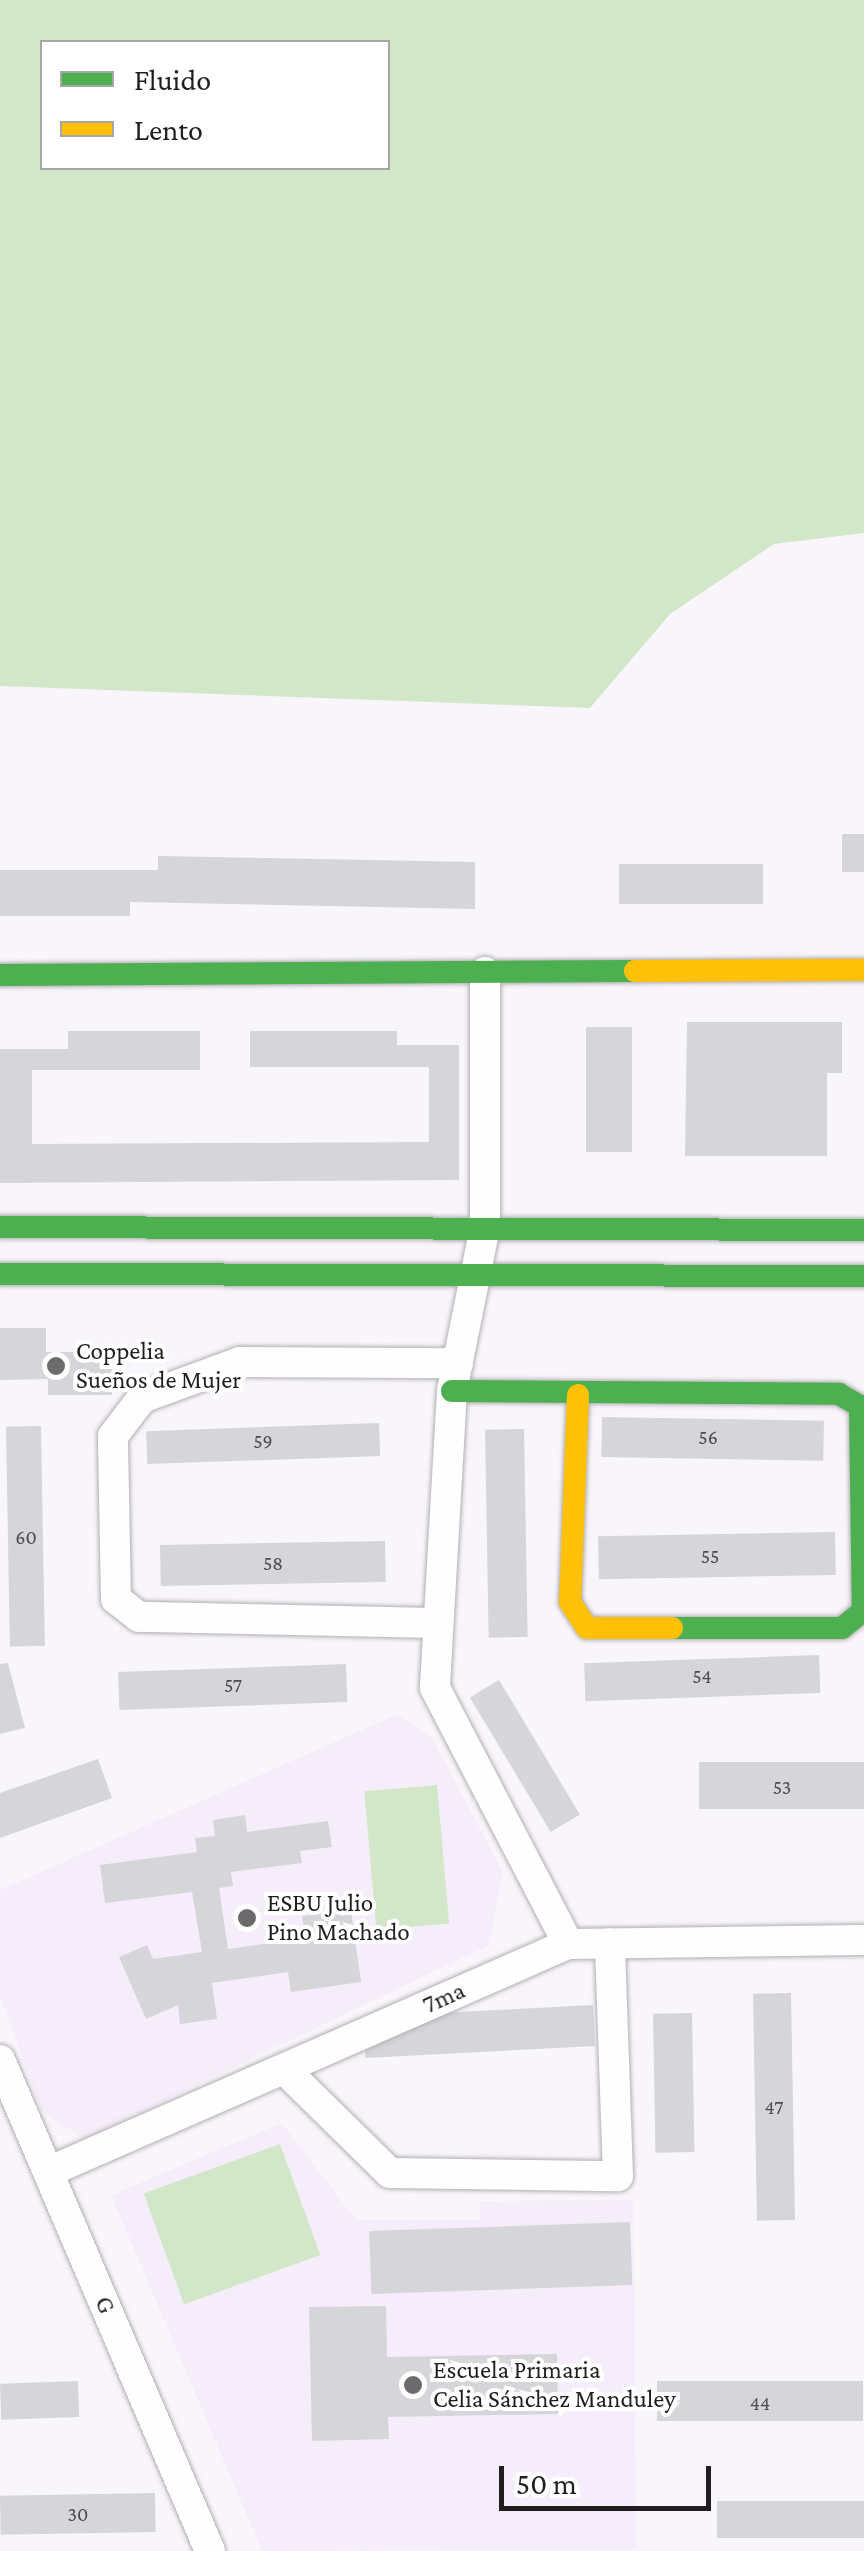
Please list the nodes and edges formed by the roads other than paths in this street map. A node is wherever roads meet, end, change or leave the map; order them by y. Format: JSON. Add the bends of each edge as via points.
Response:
{"nodes":[{"id":1,"x":864,"y":970,"type":"edge"},
{"id":2,"x":486,"y":972,"type":"junction"},
{"id":3,"x":0,"y":975,"type":"edge"},
{"id":4,"x":0,"y":1227,"type":"edge"},
{"id":5,"x":484,"y":1228,"type":"junction"},
{"id":6,"x":864,"y":1230,"type":"edge"},
{"id":7,"x":0,"y":1274,"type":"edge"},
{"id":8,"x":475,"y":1275,"type":"junction"},
{"id":9,"x":864,"y":1276,"type":"edge"},
{"id":10,"x":455,"y":1377,"type":"junction"},
{"id":11,"x":578,"y":1394,"type":"junction"},
{"id":12,"x":435,"y":1623,"type":"junction"},
{"id":13,"x":864,"y":1940,"type":"edge"},
{"id":14,"x":610,"y":1943,"type":"junction"},
{"id":15,"x":568,"y":1944,"type":"junction"},
{"id":16,"x":0,"y":2060,"type":"edge"},
{"id":17,"x":284,"y":2068,"type":"junction"},
{"id":18,"x":48,"y":2172,"type":"junction"},
{"id":19,"x":210,"y":2551,"type":"edge"}],
"edges":[{"from":1,"to":2,"type":"street"},
{"from":2,"to":3,"type":"street"},
{"from":2,"to":5,"type":"street"},
{"from":4,"to":5,"type":"street"},
{"from":5,"to":6,"type":"street"},
{"from":5,"to":8,"type":"street"},
{"from":7,"to":8,"type":"street"},
{"from":8,"to":9,"type":"street"},
{"from":8,"to":10,"type":"street"},
{"from":10,"to":11,"type":"street"},
{"from":10,"to":12,"type":"street"},
{"from":10,"to":12,"type":"street","via":[[240,1362],[142,1398],[113,1436],[116,1599],[139,1616]]},
{"from":11,"to":11,"type":"street","via":[[570,1602],[587,1628],[842,1628],[862,1611],[860,1406],[839,1394]]},
{"from":12,"to":15,"type":"street","via":[[435,1688]]},
{"from":13,"to":14,"type":"street","name":"7ma"},
{"from":14,"to":15,"type":"street","name":"7ma"},
{"from":14,"to":17,"type":"street","via":[[618,2176],[390,2173]]},
{"from":15,"to":17,"type":"street","name":"7ma"},
{"from":16,"to":18,"type":"street","name":"G"},
{"from":17,"to":18,"type":"street","name":"7ma"},
{"from":18,"to":19,"type":"street","name":"G"}]}
